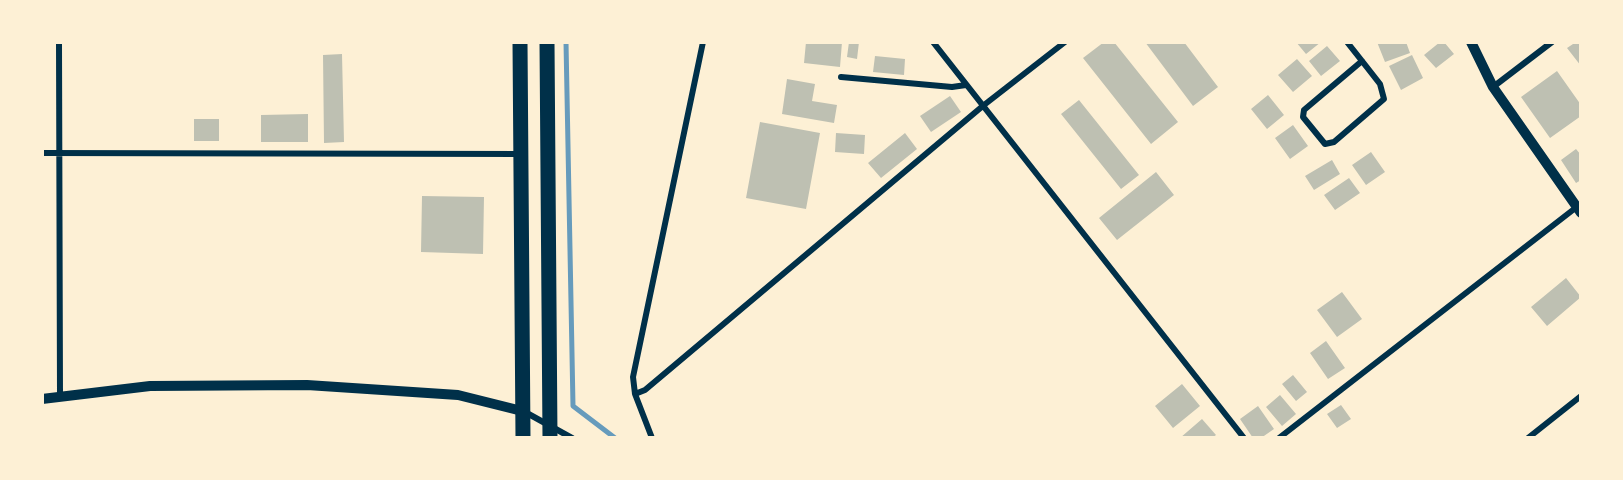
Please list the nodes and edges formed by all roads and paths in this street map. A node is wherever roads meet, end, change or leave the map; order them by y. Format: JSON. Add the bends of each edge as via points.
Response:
{"nodes":[{"id":1,"x":59,"y":42,"type":"edge"},
{"id":2,"x":520,"y":42,"type":"edge"},
{"id":3,"x":546,"y":42,"type":"edge"},
{"id":4,"x":703,"y":42,"type":"edge"},
{"id":5,"x":933,"y":42,"type":"edge"},
{"id":6,"x":1065,"y":42,"type":"edge"},
{"id":7,"x":1347,"y":42,"type":"edge"},
{"id":8,"x":1471,"y":42,"type":"edge"},
{"id":9,"x":1552,"y":42,"type":"edge"},
{"id":10,"x":1362,"y":61,"type":"junction"},
{"id":11,"x":841,"y":77,"type":"dead end"},
{"id":12,"x":966,"y":85,"type":"junction"},
{"id":13,"x":1493,"y":87,"type":"junction"},
{"id":14,"x":984,"y":105,"type":"junction"},
{"id":15,"x":42,"y":153,"type":"edge"},
{"id":16,"x":60,"y":154,"type":"junction"},
{"id":17,"x":520,"y":154,"type":"junction"},
{"id":18,"x":1580,"y":208,"type":"edge"},
{"id":19,"x":635,"y":394,"type":"junction"},
{"id":20,"x":1581,"y":396,"type":"edge"},
{"id":21,"x":60,"y":397,"type":"junction"},
{"id":22,"x":42,"y":399,"type":"edge"},
{"id":23,"x":522,"y":411,"type":"junction"},
{"id":24,"x":550,"y":432,"type":"edge"},
{"id":25,"x":523,"y":438,"type":"edge"},
{"id":26,"x":572,"y":438,"type":"edge"},
{"id":27,"x":652,"y":438,"type":"edge"},
{"id":28,"x":1244,"y":438,"type":"edge"},
{"id":29,"x":1279,"y":438,"type":"edge"},
{"id":30,"x":1528,"y":438,"type":"edge"}],
"edges":[{"from":1,"to":16,"type":"street"},
{"from":2,"to":17,"type":"highway"},
{"from":3,"to":24,"type":"highway"},
{"from":4,"to":19,"type":"street","via":[[633,377]]},
{"from":5,"to":12,"type":"street"},
{"from":6,"to":14,"type":"street"},
{"from":7,"to":10,"type":"street"},
{"from":8,"to":13,"type":"street"},
{"from":9,"to":13,"type":"street"},
{"from":10,"to":10,"type":"street","via":[[1380,84],[1384,99],[1334,142],[1325,144],[1303,117],[1305,110]]},
{"from":11,"to":12,"type":"street"},
{"from":12,"to":14,"type":"street"},
{"from":13,"to":18,"type":"street"},
{"from":14,"to":19,"type":"street","via":[[645,390]]},
{"from":14,"to":28,"type":"street"},
{"from":15,"to":16,"type":"street"},
{"from":16,"to":17,"type":"street"},
{"from":16,"to":21,"type":"street"},
{"from":17,"to":23,"type":"highway"},
{"from":18,"to":29,"type":"street"},
{"from":19,"to":27,"type":"street"},
{"from":20,"to":30,"type":"street"},
{"from":21,"to":22,"type":"street"},
{"from":21,"to":23,"type":"street","via":[[150,386],[307,385],[458,395]]},
{"from":23,"to":24,"type":"street"},
{"from":23,"to":25,"type":"highway"},
{"from":24,"to":26,"type":"street"}]}
